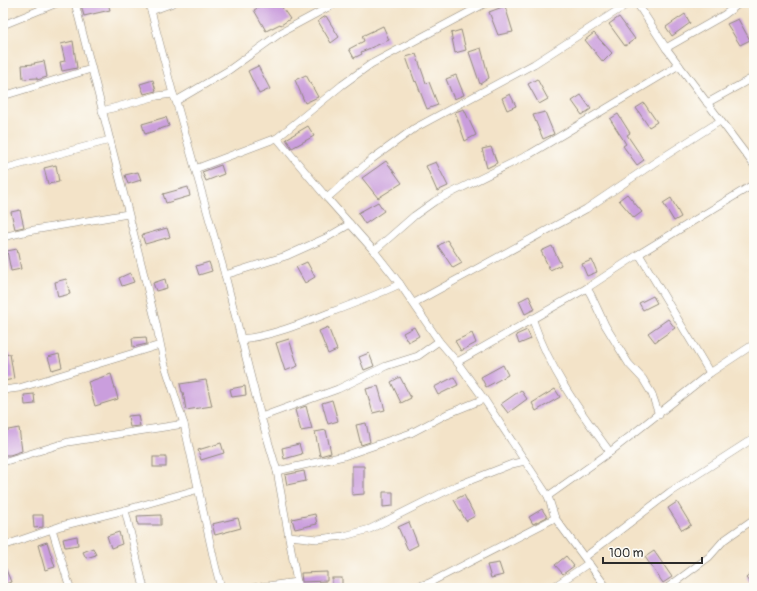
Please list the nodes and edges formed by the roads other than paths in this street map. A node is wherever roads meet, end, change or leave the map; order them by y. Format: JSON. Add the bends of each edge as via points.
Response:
{"nodes":[{"id":1,"x":57,"y":3,"type":"edge"},
{"id":2,"x":75,"y":3,"type":"edge"},
{"id":3,"x":149,"y":3,"type":"edge"},
{"id":4,"x":173,"y":3,"type":"edge"},
{"id":5,"x":336,"y":3,"type":"edge"},
{"id":6,"x":486,"y":3,"type":"edge"},
{"id":7,"x":628,"y":3,"type":"edge"},
{"id":8,"x":637,"y":3,"type":"edge"},
{"id":9,"x":740,"y":3,"type":"edge"},
{"id":10,"x":152,"y":10,"type":"junction"},
{"id":11,"x":3,"y":25,"type":"edge"},
{"id":12,"x":666,"y":48,"type":"junction"},
{"id":13,"x":679,"y":65,"type":"junction"},
{"id":14,"x":91,"y":69,"type":"junction"},
{"id":15,"x":754,"y":77,"type":"edge"},
{"id":16,"x":172,"y":94,"type":"junction"},
{"id":17,"x":3,"y":96,"type":"edge"},
{"id":18,"x":176,"y":101,"type":"junction"},
{"id":19,"x":707,"y":103,"type":"junction"},
{"id":20,"x":102,"y":111,"type":"junction"},
{"id":21,"x":720,"y":121,"type":"junction"},
{"id":22,"x":277,"y":138,"type":"junction"},
{"id":23,"x":110,"y":140,"type":"junction"},
{"id":24,"x":754,"y":165,"type":"edge"},
{"id":25,"x":3,"y":169,"type":"edge"},
{"id":26,"x":195,"y":169,"type":"junction"},
{"id":27,"x":754,"y":184,"type":"edge"},
{"id":28,"x":327,"y":198,"type":"junction"},
{"id":29,"x":128,"y":214,"type":"junction"},
{"id":30,"x":350,"y":224,"type":"junction"},
{"id":31,"x":3,"y":237,"type":"edge"},
{"id":32,"x":374,"y":251,"type":"junction"},
{"id":33,"x":639,"y":254,"type":"junction"},
{"id":34,"x":225,"y":275,"type":"junction"},
{"id":35,"x":400,"y":284,"type":"junction"},
{"id":36,"x":587,"y":288,"type":"junction"},
{"id":37,"x":414,"y":303,"type":"junction"},
{"id":38,"x":532,"y":318,"type":"junction"},
{"id":39,"x":241,"y":339,"type":"junction"},
{"id":40,"x":439,"y":341,"type":"junction"},
{"id":41,"x":754,"y":344,"type":"edge"},
{"id":42,"x":160,"y":345,"type":"junction"},
{"id":43,"x":457,"y":362,"type":"junction"},
{"id":44,"x":710,"y":373,"type":"junction"},
{"id":45,"x":3,"y":390,"type":"edge"},
{"id":46,"x":484,"y":399,"type":"junction"},
{"id":47,"x":659,"y":415,"type":"junction"},
{"id":48,"x":261,"y":417,"type":"junction"},
{"id":49,"x":184,"y":424,"type":"junction"},
{"id":50,"x":754,"y":438,"type":"edge"},
{"id":51,"x":610,"y":452,"type":"junction"},
{"id":52,"x":525,"y":461,"type":"junction"},
{"id":53,"x":3,"y":462,"type":"edge"},
{"id":54,"x":277,"y":471,"type":"junction"},
{"id":55,"x":199,"y":490,"type":"junction"},
{"id":56,"x":548,"y":496,"type":"junction"},
{"id":57,"x":125,"y":510,"type":"junction"},
{"id":58,"x":555,"y":518,"type":"junction"},
{"id":59,"x":754,"y":519,"type":"edge"},
{"id":60,"x":52,"y":529,"type":"junction"},
{"id":61,"x":289,"y":536,"type":"junction"},
{"id":62,"x":3,"y":546,"type":"edge"},
{"id":63,"x":587,"y":560,"type":"junction"},
{"id":64,"x":297,"y":585,"type":"edge"},
{"id":65,"x":70,"y":588,"type":"edge"},
{"id":66,"x":144,"y":588,"type":"edge"},
{"id":67,"x":221,"y":588,"type":"edge"},
{"id":68,"x":253,"y":588,"type":"edge"},
{"id":69,"x":411,"y":588,"type":"edge"},
{"id":70,"x":552,"y":588,"type":"edge"},
{"id":71,"x":607,"y":588,"type":"edge"},
{"id":72,"x":667,"y":588,"type":"edge"}],
"edges":[{"from":1,"to":11,"type":"street"},
{"from":2,"to":14,"type":"street"},
{"from":3,"to":10,"type":"street"},
{"from":4,"to":10,"type":"street"},
{"from":5,"to":18,"type":"street","via":[[282,32],[229,70]]},
{"from":6,"to":22,"type":"street","via":[[372,64]]},
{"from":7,"to":28,"type":"street","via":[[534,64],[415,128]]},
{"from":8,"to":12,"type":"street"},
{"from":9,"to":12,"type":"street"},
{"from":10,"to":16,"type":"street"},
{"from":12,"to":13,"type":"street"},
{"from":13,"to":19,"type":"street"},
{"from":13,"to":32,"type":"street","via":[[530,154],[435,201]]},
{"from":14,"to":17,"type":"street"},
{"from":14,"to":20,"type":"street"},
{"from":15,"to":19,"type":"street"},
{"from":16,"to":18,"type":"street"},
{"from":16,"to":20,"type":"street"},
{"from":18,"to":26,"type":"street"},
{"from":19,"to":21,"type":"street"},
{"from":20,"to":23,"type":"street"},
{"from":21,"to":24,"type":"street"},
{"from":21,"to":37,"type":"street","via":[[586,209]]},
{"from":22,"to":26,"type":"street"},
{"from":22,"to":28,"type":"street"},
{"from":23,"to":25,"type":"street"},
{"from":23,"to":29,"type":"street"},
{"from":26,"to":34,"type":"street"},
{"from":27,"to":33,"type":"street"},
{"from":28,"to":30,"type":"street"},
{"from":29,"to":31,"type":"street"},
{"from":29,"to":42,"type":"street"},
{"from":30,"to":32,"type":"street"},
{"from":30,"to":34,"type":"street","via":[[286,256]]},
{"from":32,"to":35,"type":"street"},
{"from":33,"to":36,"type":"street"},
{"from":33,"to":44,"type":"street"},
{"from":34,"to":39,"type":"street"},
{"from":35,"to":37,"type":"street"},
{"from":35,"to":39,"type":"street","via":[[306,322],[256,338]]},
{"from":36,"to":38,"type":"street"},
{"from":36,"to":47,"type":"street","via":[[608,331],[629,364],[644,379]]},
{"from":37,"to":40,"type":"street"},
{"from":38,"to":43,"type":"street"},
{"from":38,"to":51,"type":"street","via":[[558,378]]},
{"from":39,"to":48,"type":"street"},
{"from":40,"to":43,"type":"street"},
{"from":40,"to":48,"type":"street","via":[[418,356],[386,366],[338,389]]},
{"from":41,"to":44,"type":"street"},
{"from":42,"to":45,"type":"street","via":[[19,388]]},
{"from":42,"to":49,"type":"street"},
{"from":43,"to":46,"type":"street"},
{"from":44,"to":47,"type":"street"},
{"from":46,"to":52,"type":"street"},
{"from":46,"to":54,"type":"street","via":[[447,414],[411,433],[344,456]]},
{"from":47,"to":51,"type":"street"},
{"from":48,"to":54,"type":"street"},
{"from":49,"to":53,"type":"street","via":[[68,442]]},
{"from":49,"to":55,"type":"street"},
{"from":50,"to":63,"type":"street","via":[[670,492]]},
{"from":51,"to":56,"type":"street"},
{"from":52,"to":56,"type":"street"},
{"from":52,"to":61,"type":"street","via":[[456,486],[370,529],[344,536],[317,539]]},
{"from":54,"to":61,"type":"street"},
{"from":55,"to":57,"type":"street"},
{"from":55,"to":67,"type":"street"},
{"from":56,"to":58,"type":"street"},
{"from":57,"to":60,"type":"street"},
{"from":57,"to":66,"type":"street"},
{"from":58,"to":63,"type":"street"},
{"from":58,"to":69,"type":"street","via":[[429,583]]},
{"from":59,"to":72,"type":"street","via":[[724,540],[709,558]]},
{"from":60,"to":62,"type":"street"},
{"from":60,"to":65,"type":"street"},
{"from":61,"to":64,"type":"street"},
{"from":63,"to":70,"type":"street"},
{"from":63,"to":71,"type":"street"},
{"from":64,"to":68,"type":"street"}]}
